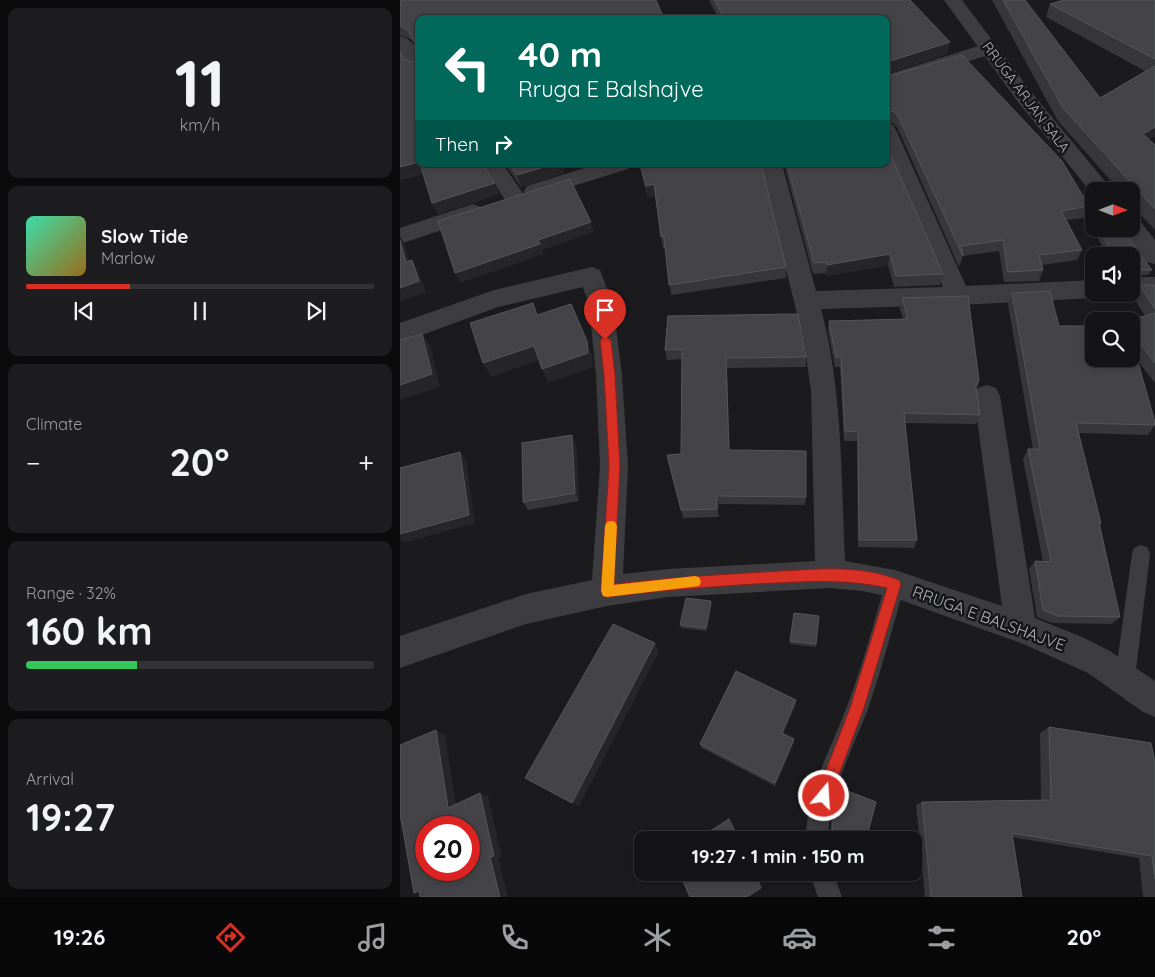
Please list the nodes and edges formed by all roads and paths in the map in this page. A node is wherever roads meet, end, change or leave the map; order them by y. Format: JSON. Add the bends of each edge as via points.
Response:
{"nodes":[{"id":1,"x":953,"y":0,"type":"edge"},
{"id":2,"x":400,"y":42,"type":"edge"},
{"id":3,"x":988,"y":49,"type":"junction"},
{"id":4,"x":415,"y":61,"type":"edge"},
{"id":5,"x":890,"y":80,"type":"edge"},
{"id":6,"x":890,"y":139,"type":"edge"},
{"id":7,"x":493,"y":167,"type":"edge"},
{"id":8,"x":611,"y":167,"type":"edge"},
{"id":9,"x":772,"y":167,"type":"edge"},
{"id":10,"x":1094,"y":182,"type":"edge"},
{"id":11,"x":500,"y":203,"type":"junction"},
{"id":12,"x":400,"y":236,"type":"edge"},
{"id":13,"x":1140,"y":237,"type":"edge"},
{"id":14,"x":1155,"y":256,"type":"edge"},
{"id":15,"x":1140,"y":286,"type":"edge"},
{"id":16,"x":1155,"y":286,"type":"edge"},
{"id":17,"x":1085,"y":289,"type":"edge"},
{"id":18,"x":958,"y":296,"type":"junction"},
{"id":19,"x":808,"y":300,"type":"junction"},
{"id":20,"x":400,"y":333,"type":"edge"},
{"id":21,"x":987,"y":396,"type":"dead end"},
{"id":22,"x":1141,"y":554,"type":"dead end"},
{"id":23,"x":830,"y":574,"type":"junction"},
{"id":24,"x":895,"y":584,"type":"junction"},
{"id":25,"x":607,"y":591,"type":"junction"},
{"id":26,"x":1021,"y":628,"type":"junction"},
{"id":27,"x":400,"y":652,"type":"edge"},
{"id":28,"x":1125,"y":678,"type":"junction"},
{"id":29,"x":1155,"y":700,"type":"edge"},
{"id":30,"x":816,"y":831,"type":"edge"},
{"id":31,"x":824,"y":881,"type":"edge"},
{"id":32,"x":830,"y":897,"type":"edge"}],
"edges":[{"from":1,"to":3,"type":"street","name":"RRUGA ARJAN SALA"},
{"from":2,"to":4,"type":"street"},
{"from":3,"to":5,"type":"street"},
{"from":3,"to":10,"type":"street","name":"RRUGA ARJAN SALA","via":[[1062,146]]},
{"from":6,"to":18,"type":"street"},
{"from":7,"to":11,"type":"street"},
{"from":8,"to":11,"type":"street"},
{"from":9,"to":19,"type":"street"},
{"from":11,"to":12,"type":"street"},
{"from":13,"to":14,"type":"street"},
{"from":15,"to":16,"type":"street"},
{"from":17,"to":18,"type":"street"},
{"from":18,"to":19,"type":"street"},
{"from":19,"to":23,"type":"street","via":[[824,391]]},
{"from":20,"to":25,"type":"street","via":[[494,299],[592,276],[601,306],[609,375],[614,466]]},
{"from":21,"to":26,"type":"street"},
{"from":22,"to":28,"type":"lane"},
{"from":23,"to":24,"type":"street","name":"RRUGA E BALSHAJVE"},
{"from":23,"to":25,"type":"street","name":"RRUGA E BALSHAJVE","via":[[668,583]]},
{"from":24,"to":26,"type":"street","name":"RRUGA E BALSHAJVE"},
{"from":24,"to":30,"type":"lane","via":[[857,708],[827,782]]},
{"from":25,"to":27,"type":"street","name":"RRUGA E BALSHAJVE","via":[[526,609]]},
{"from":26,"to":28,"type":"street","name":"RRUGA E BALSHAJVE","via":[[1071,648]]},
{"from":28,"to":29,"type":"street","name":"RRUGA E BALSHAJVE"},
{"from":31,"to":32,"type":"lane"}]}
